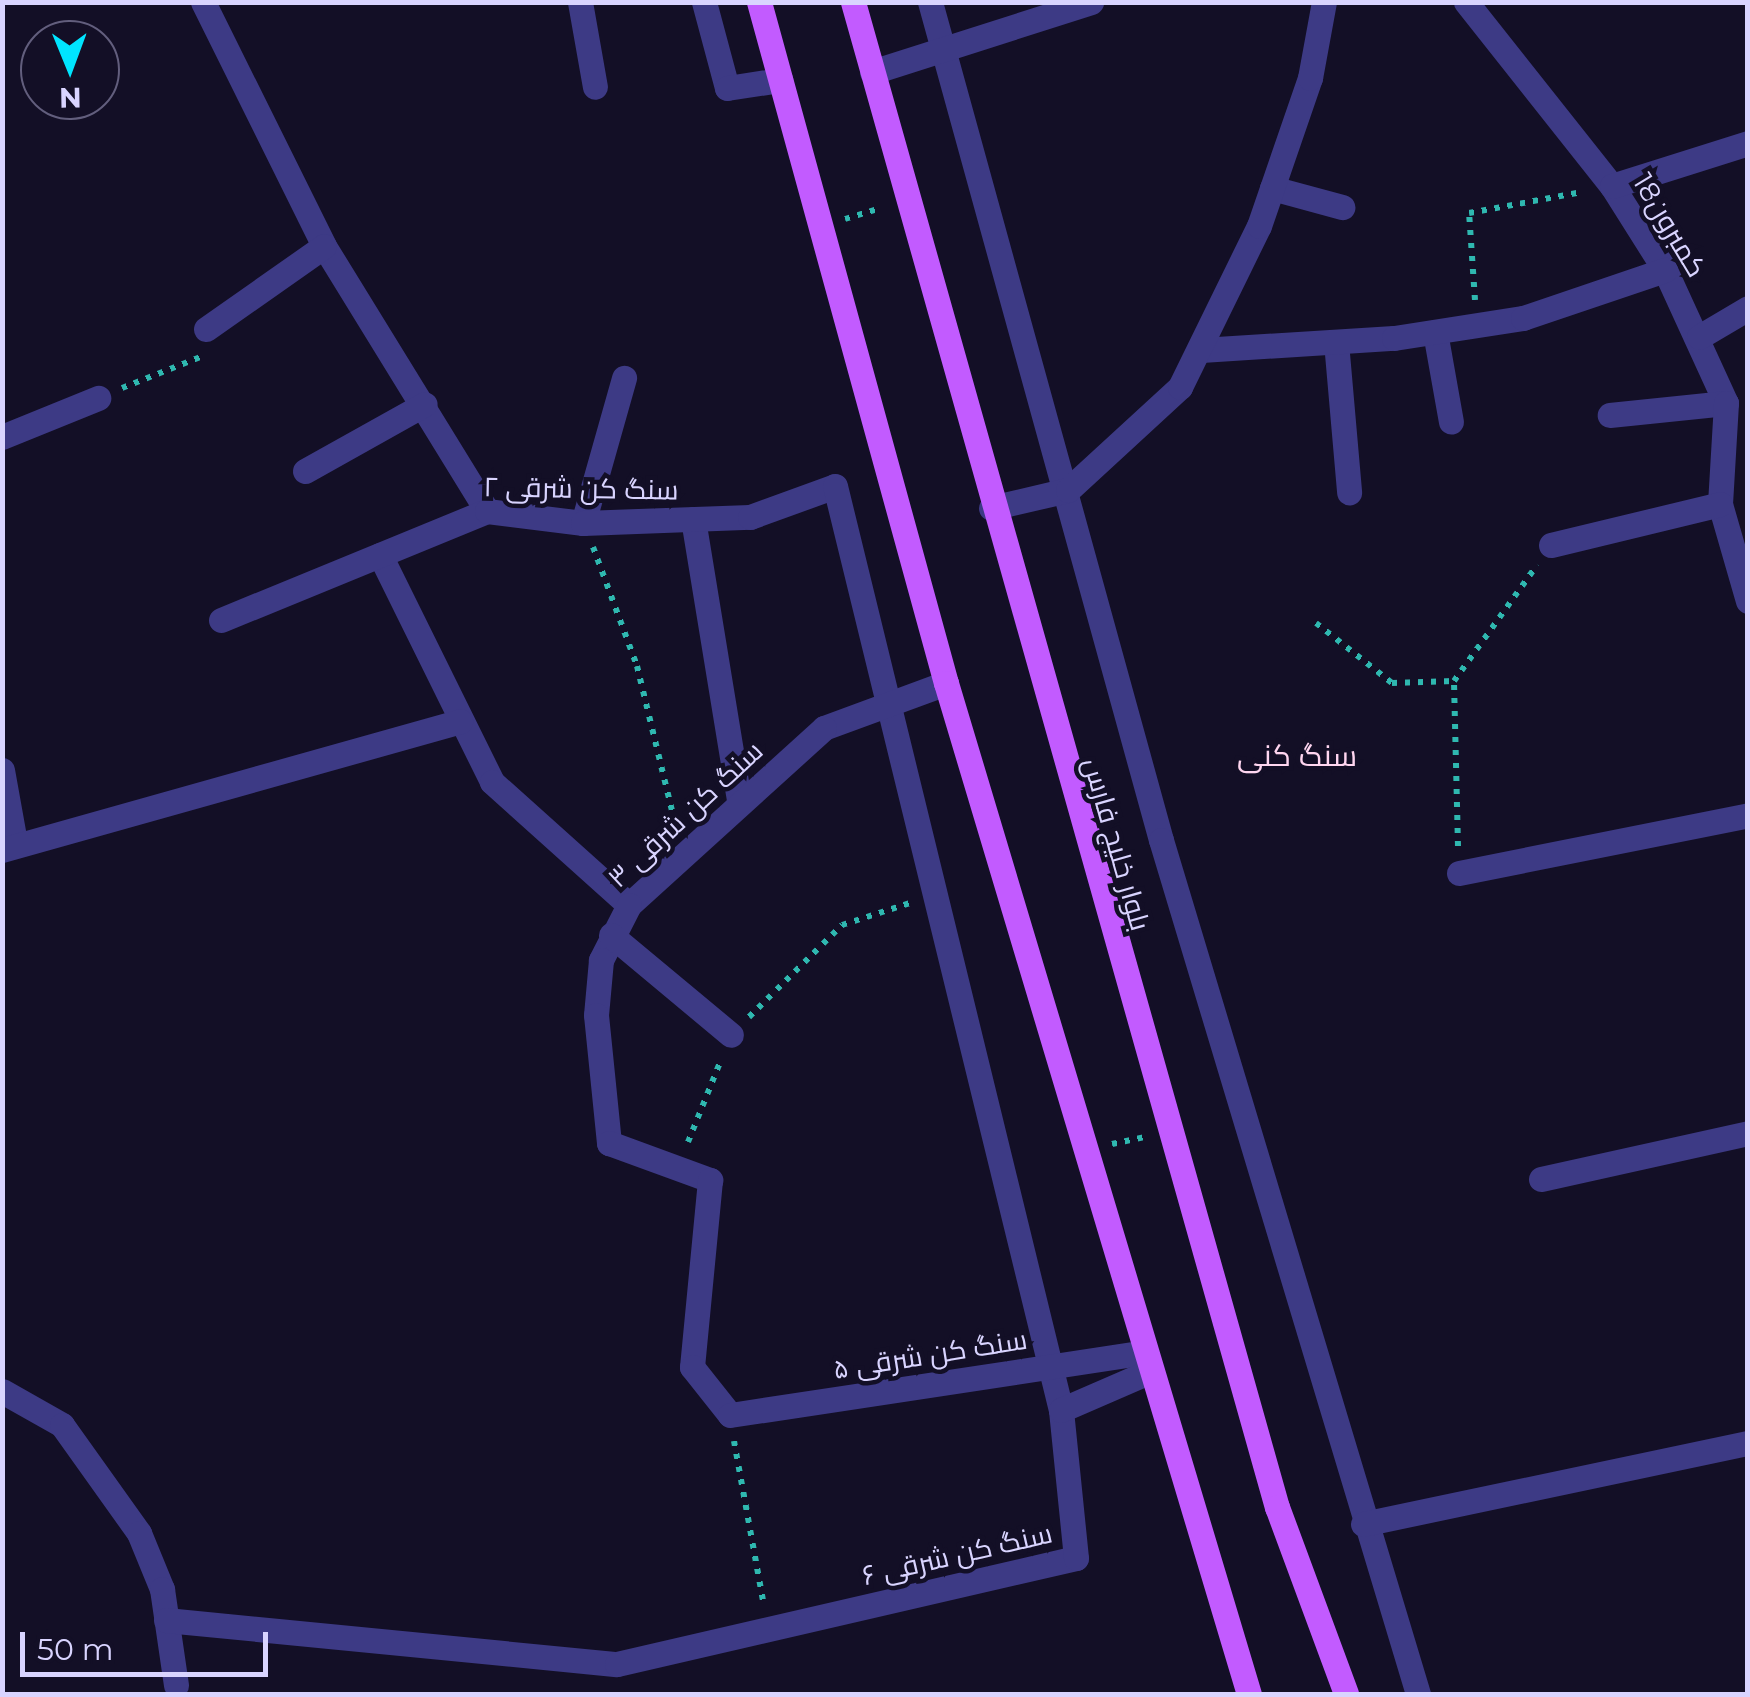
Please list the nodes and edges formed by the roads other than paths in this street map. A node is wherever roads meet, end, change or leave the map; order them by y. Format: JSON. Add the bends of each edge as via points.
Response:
{"nodes":[{"id":1,"x":203,"y":2,"type":"edge"},
{"id":2,"x":580,"y":2,"type":"edge"},
{"id":3,"x":704,"y":2,"type":"edge"},
{"id":4,"x":758,"y":2,"type":"edge"},
{"id":5,"x":854,"y":2,"type":"edge"},
{"id":6,"x":930,"y":2,"type":"edge"},
{"id":7,"x":1091,"y":2,"type":"edge"},
{"id":8,"x":1324,"y":2,"type":"edge"},
{"id":9,"x":1466,"y":2,"type":"edge"},
{"id":10,"x":943,"y":49,"type":"junction"},
{"id":11,"x":872,"y":72,"type":"junction"},
{"id":12,"x":780,"y":80,"type":"junction"},
{"id":13,"x":594,"y":87,"type":"dead end"},
{"id":14,"x":1748,"y":144,"type":"edge"},
{"id":15,"x":1612,"y":186,"type":"junction"},
{"id":16,"x":1272,"y":188,"type":"junction"},
{"id":17,"x":1342,"y":207,"type":"dead end"},
{"id":18,"x":324,"y":246,"type":"junction"},
{"id":19,"x":1665,"y":270,"type":"junction"},
{"id":20,"x":1748,"y":308,"type":"edge"},
{"id":21,"x":206,"y":330,"type":"road end"},
{"id":22,"x":1435,"y":332,"type":"junction"},
{"id":23,"x":1699,"y":337,"type":"junction"},
{"id":24,"x":1336,"y":342,"type":"junction"},
{"id":25,"x":1201,"y":350,"type":"junction"},
{"id":26,"x":624,"y":378,"type":"dead end"},
{"id":27,"x":98,"y":398,"type":"road end"},
{"id":28,"x":1726,"y":403,"type":"junction"},
{"id":29,"x":425,"y":404,"type":"junction"},
{"id":30,"x":1610,"y":415,"type":"dead end"},
{"id":31,"x":1451,"y":422,"type":"dead end"},
{"id":32,"x":2,"y":437,"type":"edge"},
{"id":33,"x":306,"y":471,"type":"dead end"},
{"id":34,"x":1068,"y":490,"type":"junction"},
{"id":35,"x":1350,"y":492,"type":"dead end"},
{"id":36,"x":1720,"y":504,"type":"junction"},
{"id":37,"x":991,"y":508,"type":"junction"},
{"id":38,"x":486,"y":511,"type":"junction"},
{"id":39,"x":693,"y":519,"type":"junction"},
{"id":40,"x":583,"y":523,"type":"junction"},
{"id":41,"x":1551,"y":545,"type":"road end"},
{"id":42,"x":380,"y":555,"type":"junction"},
{"id":43,"x":1748,"y":601,"type":"edge"},
{"id":44,"x":221,"y":620,"type":"dead end"},
{"id":45,"x":946,"y":683,"type":"junction"},
{"id":46,"x":894,"y":702,"type":"junction"},
{"id":47,"x":460,"y":722,"type":"junction"},
{"id":48,"x":2,"y":770,"type":"edge"},
{"id":49,"x":738,"y":799,"type":"junction"},
{"id":50,"x":1748,"y":815,"type":"edge"},
{"id":51,"x":9,"y":846,"type":"edge"},
{"id":52,"x":1459,"y":873,"type":"road end"},
{"id":53,"x":628,"y":905,"type":"junction"},
{"id":54,"x":611,"y":935,"type":"junction"},
{"id":55,"x":731,"y":1035,"type":"road end"},
{"id":56,"x":1748,"y":1133,"type":"edge"},
{"id":57,"x":1541,"y":1179,"type":"dead end"},
{"id":58,"x":1143,"y":1363,"type":"junction"},
{"id":59,"x":1048,"y":1367,"type":"junction"},
{"id":60,"x":2,"y":1391,"type":"edge"},
{"id":61,"x":1061,"y":1410,"type":"junction"},
{"id":62,"x":730,"y":1415,"type":"joint"},
{"id":63,"x":1748,"y":1442,"type":"edge"},
{"id":64,"x":1362,"y":1524,"type":"junction"},
{"id":65,"x":166,"y":1620,"type":"junction"},
{"id":66,"x":176,"y":1685,"type":"dead end"},
{"id":67,"x":1248,"y":1694,"type":"edge"},
{"id":68,"x":1346,"y":1694,"type":"edge"},
{"id":69,"x":1418,"y":1694,"type":"edge"}],
"edges":[{"from":1,"to":18,"type":"street"},
{"from":2,"to":13,"type":"street"},
{"from":3,"to":12,"type":"street","via":[[727,88]]},
{"from":4,"to":12,"type":"main road"},
{"from":5,"to":11,"type":"main road","name":"بلوار خلیج فارس"},
{"from":6,"to":10,"type":"street"},
{"from":7,"to":10,"type":"street"},
{"from":8,"to":16,"type":"street"},
{"from":9,"to":15,"type":"street","name":"کمبرون18"},
{"from":10,"to":11,"type":"street"},
{"from":10,"to":34,"type":"street"},
{"from":11,"to":37,"type":"main road","name":"بلوار خلیج فارس"},
{"from":12,"to":45,"type":"main road"},
{"from":14,"to":15,"type":"street"},
{"from":15,"to":19,"type":"street","name":"کمبرون18"},
{"from":16,"to":17,"type":"street"},
{"from":16,"to":25,"type":"street"},
{"from":18,"to":21,"type":"street"},
{"from":18,"to":29,"type":"street"},
{"from":19,"to":22,"type":"street","via":[[1477,326]]},
{"from":19,"to":23,"type":"street","name":"کمبرون18"},
{"from":20,"to":23,"type":"street"},
{"from":22,"to":24,"type":"street"},
{"from":22,"to":31,"type":"street"},
{"from":23,"to":28,"type":"street","name":"کمبرون18"},
{"from":24,"to":25,"type":"street"},
{"from":24,"to":35,"type":"street"},
{"from":25,"to":34,"type":"street","via":[[1180,388]]},
{"from":26,"to":40,"type":"street"},
{"from":27,"to":32,"type":"street"},
{"from":28,"to":30,"type":"street"},
{"from":28,"to":36,"type":"street"},
{"from":29,"to":33,"type":"street"},
{"from":29,"to":38,"type":"street"},
{"from":34,"to":37,"type":"street"},
{"from":34,"to":64,"type":"street"},
{"from":36,"to":41,"type":"street"},
{"from":36,"to":43,"type":"street"},
{"from":37,"to":68,"type":"main road","name":"بلوار خلیج فارس","via":[[1278,1506]]},
{"from":38,"to":40,"type":"street","name":"سنگ کن شرقی ۲"},
{"from":38,"to":42,"type":"street","name":"سنگ کن شرقی ۲"},
{"from":39,"to":40,"type":"street","name":"سنگ کن شرقی ۲"},
{"from":39,"to":46,"type":"street","name":"سنگ کن شرقی ۲","via":[[750,517],[835,486]]},
{"from":39,"to":49,"type":"street"},
{"from":42,"to":44,"type":"street","name":"سنگ کن شرقی ۲"},
{"from":42,"to":47,"type":"street"},
{"from":45,"to":46,"type":"street","name":"سنگ کن شرقی ۳"},
{"from":45,"to":58,"type":"main road"},
{"from":46,"to":49,"type":"street","name":"سنگ کن شرقی ۳","via":[[824,728]]},
{"from":46,"to":59,"type":"street"},
{"from":47,"to":51,"type":"street"},
{"from":47,"to":53,"type":"street","via":[[492,782]]},
{"from":48,"to":51,"type":"street"},
{"from":49,"to":53,"type":"street","name":"سنگ کن شرقی ۳"},
{"from":50,"to":52,"type":"street"},
{"from":53,"to":54,"type":"street","name":"سنگ کن شرقی ۳"},
{"from":54,"to":55,"type":"street"},
{"from":54,"to":62,"type":"street","name":"سنگ کن شرقی ۳","via":[[596,1014],[609,1143],[710,1180],[692,1368]]},
{"from":56,"to":57,"type":"street"},
{"from":58,"to":59,"type":"street","name":"سنگ کن شرقی ۵"},
{"from":58,"to":61,"type":"street"},
{"from":58,"to":67,"type":"main road"},
{"from":59,"to":61,"type":"street"},
{"from":59,"to":62,"type":"street","name":"سنگ کن شرقی ۵"},
{"from":60,"to":65,"type":"street","via":[[62,1425],[100,1470],[138,1532]]},
{"from":61,"to":65,"type":"street","name":"سنگ کن شرقی ۶","via":[[1076,1558],[616,1664]]},
{"from":63,"to":64,"type":"street"},
{"from":64,"to":69,"type":"street"},
{"from":65,"to":66,"type":"street"}]}
